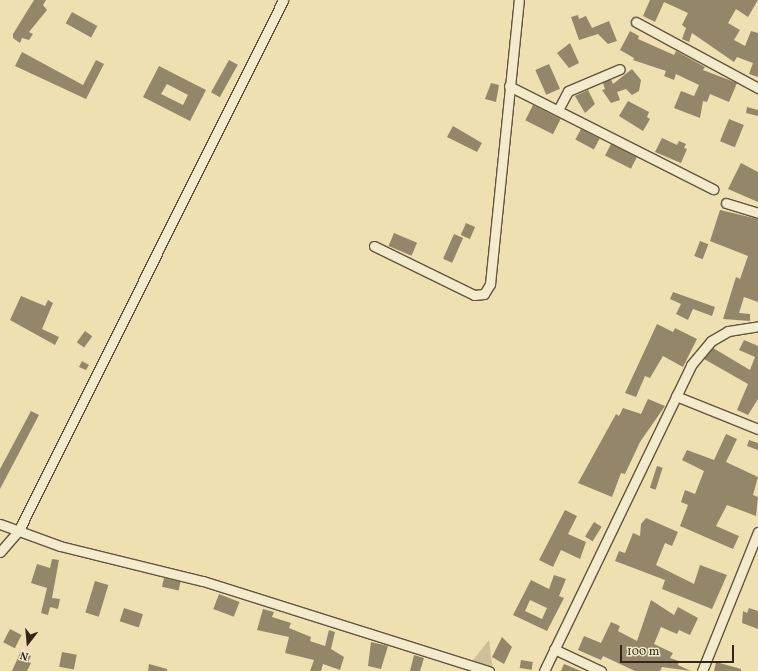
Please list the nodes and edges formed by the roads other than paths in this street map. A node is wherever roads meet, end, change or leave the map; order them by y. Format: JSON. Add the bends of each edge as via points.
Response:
{"nodes":[{"id":1,"x":283,"y":0,"type":"edge"},
{"id":2,"x":519,"y":0,"type":"edge"},
{"id":3,"x":636,"y":22,"type":"dead end"},
{"id":4,"x":620,"y":69,"type":"dead end"},
{"id":5,"x":510,"y":86,"type":"junction"},
{"id":6,"x":758,"y":88,"type":"edge"},
{"id":7,"x":558,"y":110,"type":"junction"},
{"id":8,"x":713,"y":189,"type":"dead end"},
{"id":9,"x":726,"y":203,"type":"dead end"},
{"id":10,"x":758,"y":214,"type":"edge"},
{"id":11,"x":374,"y":246,"type":"dead end"},
{"id":12,"x":758,"y":326,"type":"edge"},
{"id":13,"x":676,"y":396,"type":"junction"},
{"id":14,"x":758,"y":429,"type":"edge"},
{"id":15,"x":0,"y":524,"type":"edge"},
{"id":16,"x":19,"y":530,"type":"junction"},
{"id":17,"x":758,"y":532,"type":"edge"},
{"id":18,"x":0,"y":552,"type":"edge"},
{"id":19,"x":554,"y":649,"type":"junction"},
{"id":20,"x":489,"y":671,"type":"edge"},
{"id":21,"x":544,"y":671,"type":"edge"},
{"id":22,"x":601,"y":671,"type":"edge"},
{"id":23,"x":702,"y":671,"type":"edge"}],
"edges":[{"from":1,"to":16,"type":"street"},
{"from":2,"to":5,"type":"street"},
{"from":3,"to":6,"type":"street"},
{"from":4,"to":7,"type":"street","via":[[568,91]]},
{"from":5,"to":7,"type":"street"},
{"from":5,"to":11,"type":"street","via":[[490,284],[484,294],[474,295]]},
{"from":7,"to":8,"type":"street"},
{"from":9,"to":10,"type":"street"},
{"from":12,"to":13,"type":"street","via":[[728,331],[712,341],[691,365]]},
{"from":13,"to":14,"type":"street"},
{"from":13,"to":19,"type":"street"},
{"from":15,"to":16,"type":"street"},
{"from":16,"to":18,"type":"street"},
{"from":16,"to":20,"type":"street","via":[[60,546],[203,581]]},
{"from":17,"to":23,"type":"street"},
{"from":19,"to":21,"type":"street"},
{"from":19,"to":22,"type":"street"}]}
